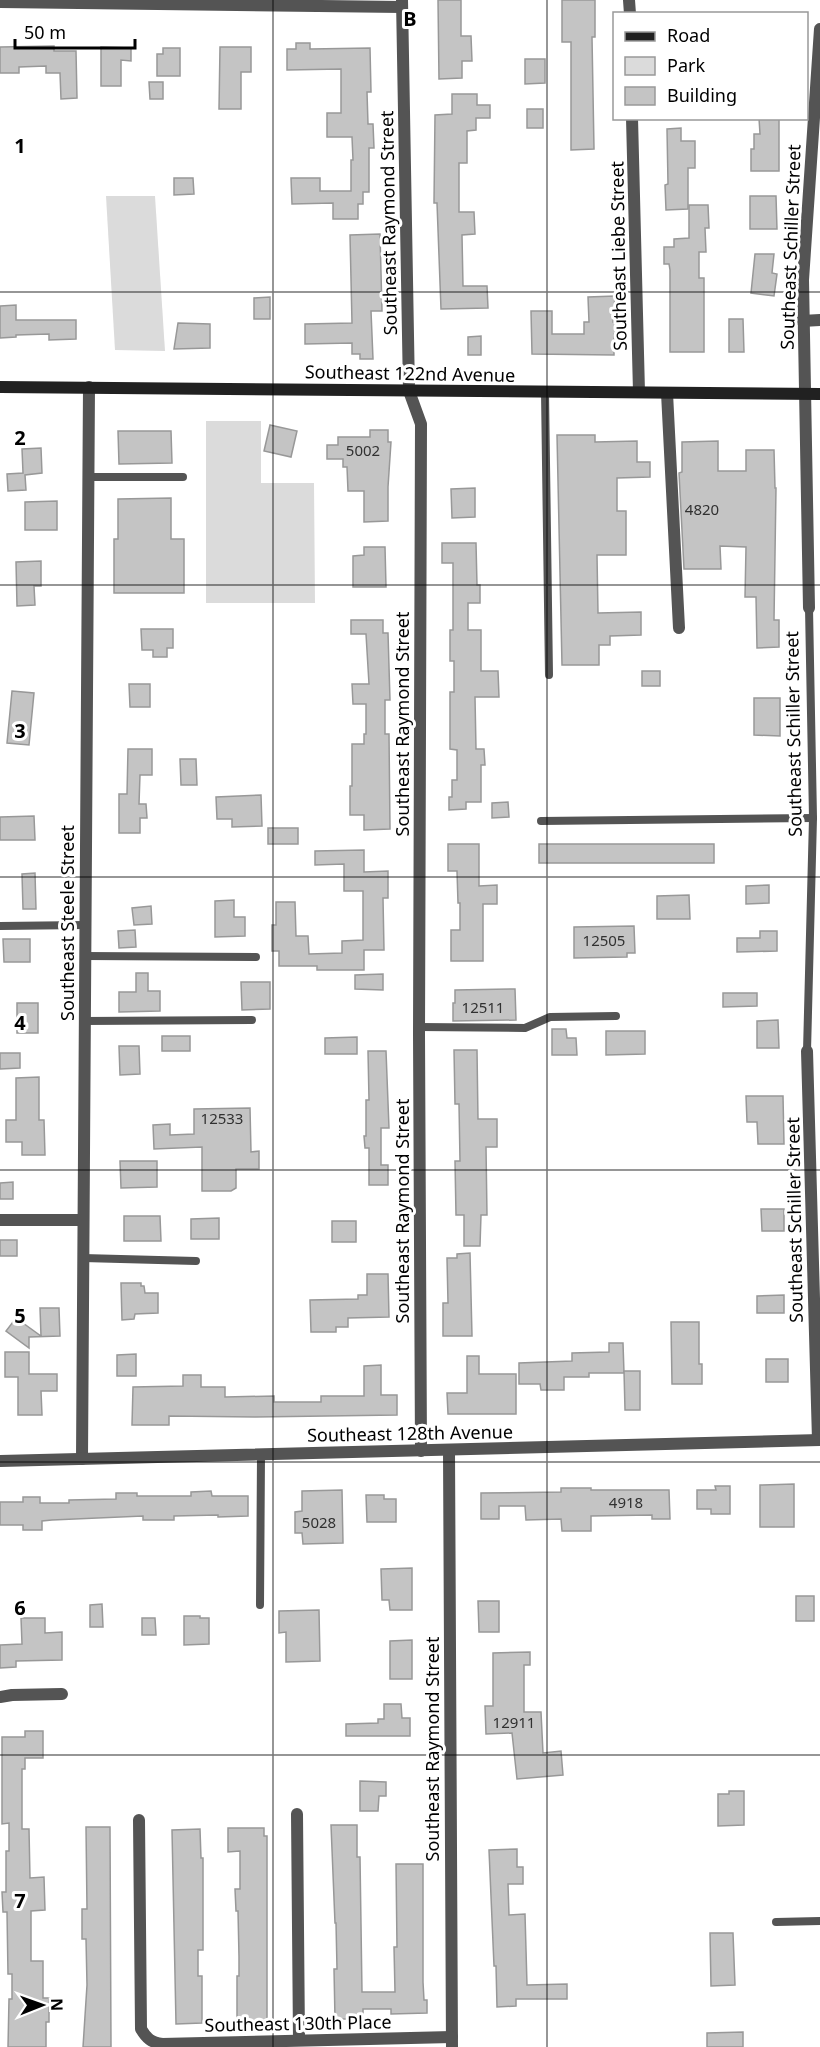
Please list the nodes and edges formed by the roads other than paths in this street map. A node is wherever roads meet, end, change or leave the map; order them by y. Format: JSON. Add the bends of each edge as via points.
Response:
{"nodes":[{"id":1,"x":0,"y":2,"type":"edge"},
{"id":2,"x":402,"y":4,"type":"edge"},
{"id":3,"x":820,"y":28,"type":"edge"},
{"id":4,"x":632,"y":120,"type":"edge"},
{"id":5,"x":820,"y":320,"type":"edge"},
{"id":6,"x":802,"y":321,"type":"junction"},
{"id":7,"x":0,"y":387,"type":"edge"},
{"id":8,"x":89,"y":387,"type":"junction"},
{"id":9,"x":409,"y":391,"type":"junction"},
{"id":10,"x":545,"y":392,"type":"junction"},
{"id":11,"x":639,"y":392,"type":"junction"},
{"id":12,"x":667,"y":393,"type":"junction"},
{"id":13,"x":804,"y":394,"type":"junction"},
{"id":14,"x":820,"y":394,"type":"edge"},
{"id":15,"x":88,"y":477,"type":"junction"},
{"id":16,"x":183,"y":477,"type":"dead end"},
{"id":17,"x":809,"y":608,"type":"joint"},
{"id":18,"x":679,"y":628,"type":"dead end"},
{"id":19,"x":549,"y":675,"type":"dead end"},
{"id":20,"x":813,"y":818,"type":"junction"},
{"id":21,"x":542,"y":821,"type":"dead end"},
{"id":22,"x":85,"y":925,"type":"junction"},
{"id":23,"x":0,"y":926,"type":"edge"},
{"id":24,"x":84,"y":956,"type":"junction"},
{"id":25,"x":255,"y":957,"type":"dead end"},
{"id":26,"x":616,"y":1016,"type":"dead end"},
{"id":27,"x":84,"y":1020,"type":"junction"},
{"id":28,"x":252,"y":1020,"type":"dead end"},
{"id":29,"x":419,"y":1027,"type":"junction"},
{"id":30,"x":807,"y":1051,"type":"joint"},
{"id":31,"x":0,"y":1220,"type":"edge"},
{"id":32,"x":83,"y":1220,"type":"junction"},
{"id":33,"x":82,"y":1258,"type":"junction"},
{"id":34,"x":196,"y":1261,"type":"dead end"},
{"id":35,"x":819,"y":1440,"type":"edge"},
{"id":36,"x":449,"y":1450,"type":"junction"},
{"id":37,"x":421,"y":1451,"type":"junction"},
{"id":38,"x":261,"y":1455,"type":"junction"},
{"id":39,"x":82,"y":1459,"type":"junction"},
{"id":40,"x":0,"y":1461,"type":"edge"},
{"id":41,"x":260,"y":1605,"type":"dead end"},
{"id":42,"x":62,"y":1694,"type":"dead end"},
{"id":43,"x":0,"y":1697,"type":"edge"},
{"id":44,"x":297,"y":1814,"type":"dead end"},
{"id":45,"x":139,"y":1820,"type":"dead end"},
{"id":46,"x":820,"y":1921,"type":"edge"},
{"id":47,"x":776,"y":1922,"type":"dead end"},
{"id":48,"x":299,"y":2040,"type":"junction"},
{"id":49,"x":452,"y":2042,"type":"edge"}],
"edges":[{"from":1,"to":2,"type":"street"},
{"from":2,"to":9,"type":"street","name":"Southeast Raymond Street"},
{"from":3,"to":6,"type":"street","name":"Southeast Schiller Street"},
{"from":4,"to":11,"type":"street","name":"Southeast Liebe Street"},
{"from":5,"to":6,"type":"street"},
{"from":6,"to":13,"type":"street","name":"Southeast Schiller Street"},
{"from":7,"to":8,"type":"main road","name":"Southeast 122nd Avenue"},
{"from":8,"to":9,"type":"main road","name":"Southeast 122nd Avenue"},
{"from":8,"to":15,"type":"street","name":"Southeast Steele Street"},
{"from":9,"to":10,"type":"main road","name":"Southeast 122nd Avenue"},
{"from":9,"to":29,"type":"street","name":"Southeast Raymond Street","via":[[421,424]]},
{"from":10,"to":11,"type":"main road","name":"Southeast 122nd Avenue"},
{"from":10,"to":19,"type":"lane"},
{"from":11,"to":12,"type":"main road","name":"Southeast 122nd Avenue"},
{"from":12,"to":13,"type":"main road","name":"Southeast 122nd Avenue"},
{"from":12,"to":18,"type":"street"},
{"from":13,"to":14,"type":"main road","name":"Southeast 122nd Avenue"},
{"from":13,"to":17,"type":"street","name":"Southeast Schiller Street"},
{"from":15,"to":16,"type":"lane"},
{"from":15,"to":22,"type":"street","name":"Southeast Steele Street"},
{"from":17,"to":20,"type":"lane","name":"Southeast Schiller Street"},
{"from":20,"to":21,"type":"lane"},
{"from":20,"to":30,"type":"lane","name":"Southeast Schiller Street"},
{"from":22,"to":23,"type":"lane"},
{"from":22,"to":24,"type":"street","name":"Southeast Steele Street"},
{"from":24,"to":25,"type":"lane"},
{"from":24,"to":27,"type":"street","name":"Southeast Steele Street"},
{"from":26,"to":29,"type":"lane","via":[[550,1017],[525,1028]]},
{"from":27,"to":28,"type":"lane"},
{"from":27,"to":32,"type":"street","name":"Southeast Steele Street"},
{"from":29,"to":37,"type":"street","name":"Southeast Raymond Street"},
{"from":30,"to":35,"type":"street","name":"Southeast Schiller Street"},
{"from":31,"to":32,"type":"street"},
{"from":32,"to":33,"type":"street","name":"Southeast Steele Street"},
{"from":33,"to":34,"type":"lane"},
{"from":33,"to":39,"type":"street","name":"Southeast Steele Street"},
{"from":35,"to":36,"type":"street","name":"Southeast 128th Avenue"},
{"from":36,"to":37,"type":"street","name":"Southeast 128th Avenue"},
{"from":36,"to":49,"type":"street","name":"Southeast Raymond Street"},
{"from":37,"to":38,"type":"street","name":"Southeast 128th Avenue"},
{"from":38,"to":39,"type":"street","name":"Southeast 128th Avenue"},
{"from":38,"to":41,"type":"lane"},
{"from":39,"to":40,"type":"street","name":"Southeast 128th Avenue"},
{"from":42,"to":43,"type":"street"},
{"from":44,"to":48,"type":"street"},
{"from":45,"to":48,"type":"street","name":"Southeast 130th Place","via":[[141,2029],[146,2038],[162,2044]]},
{"from":46,"to":47,"type":"lane"},
{"from":48,"to":49,"type":"street","name":"Southeast 130th Place"}]}
